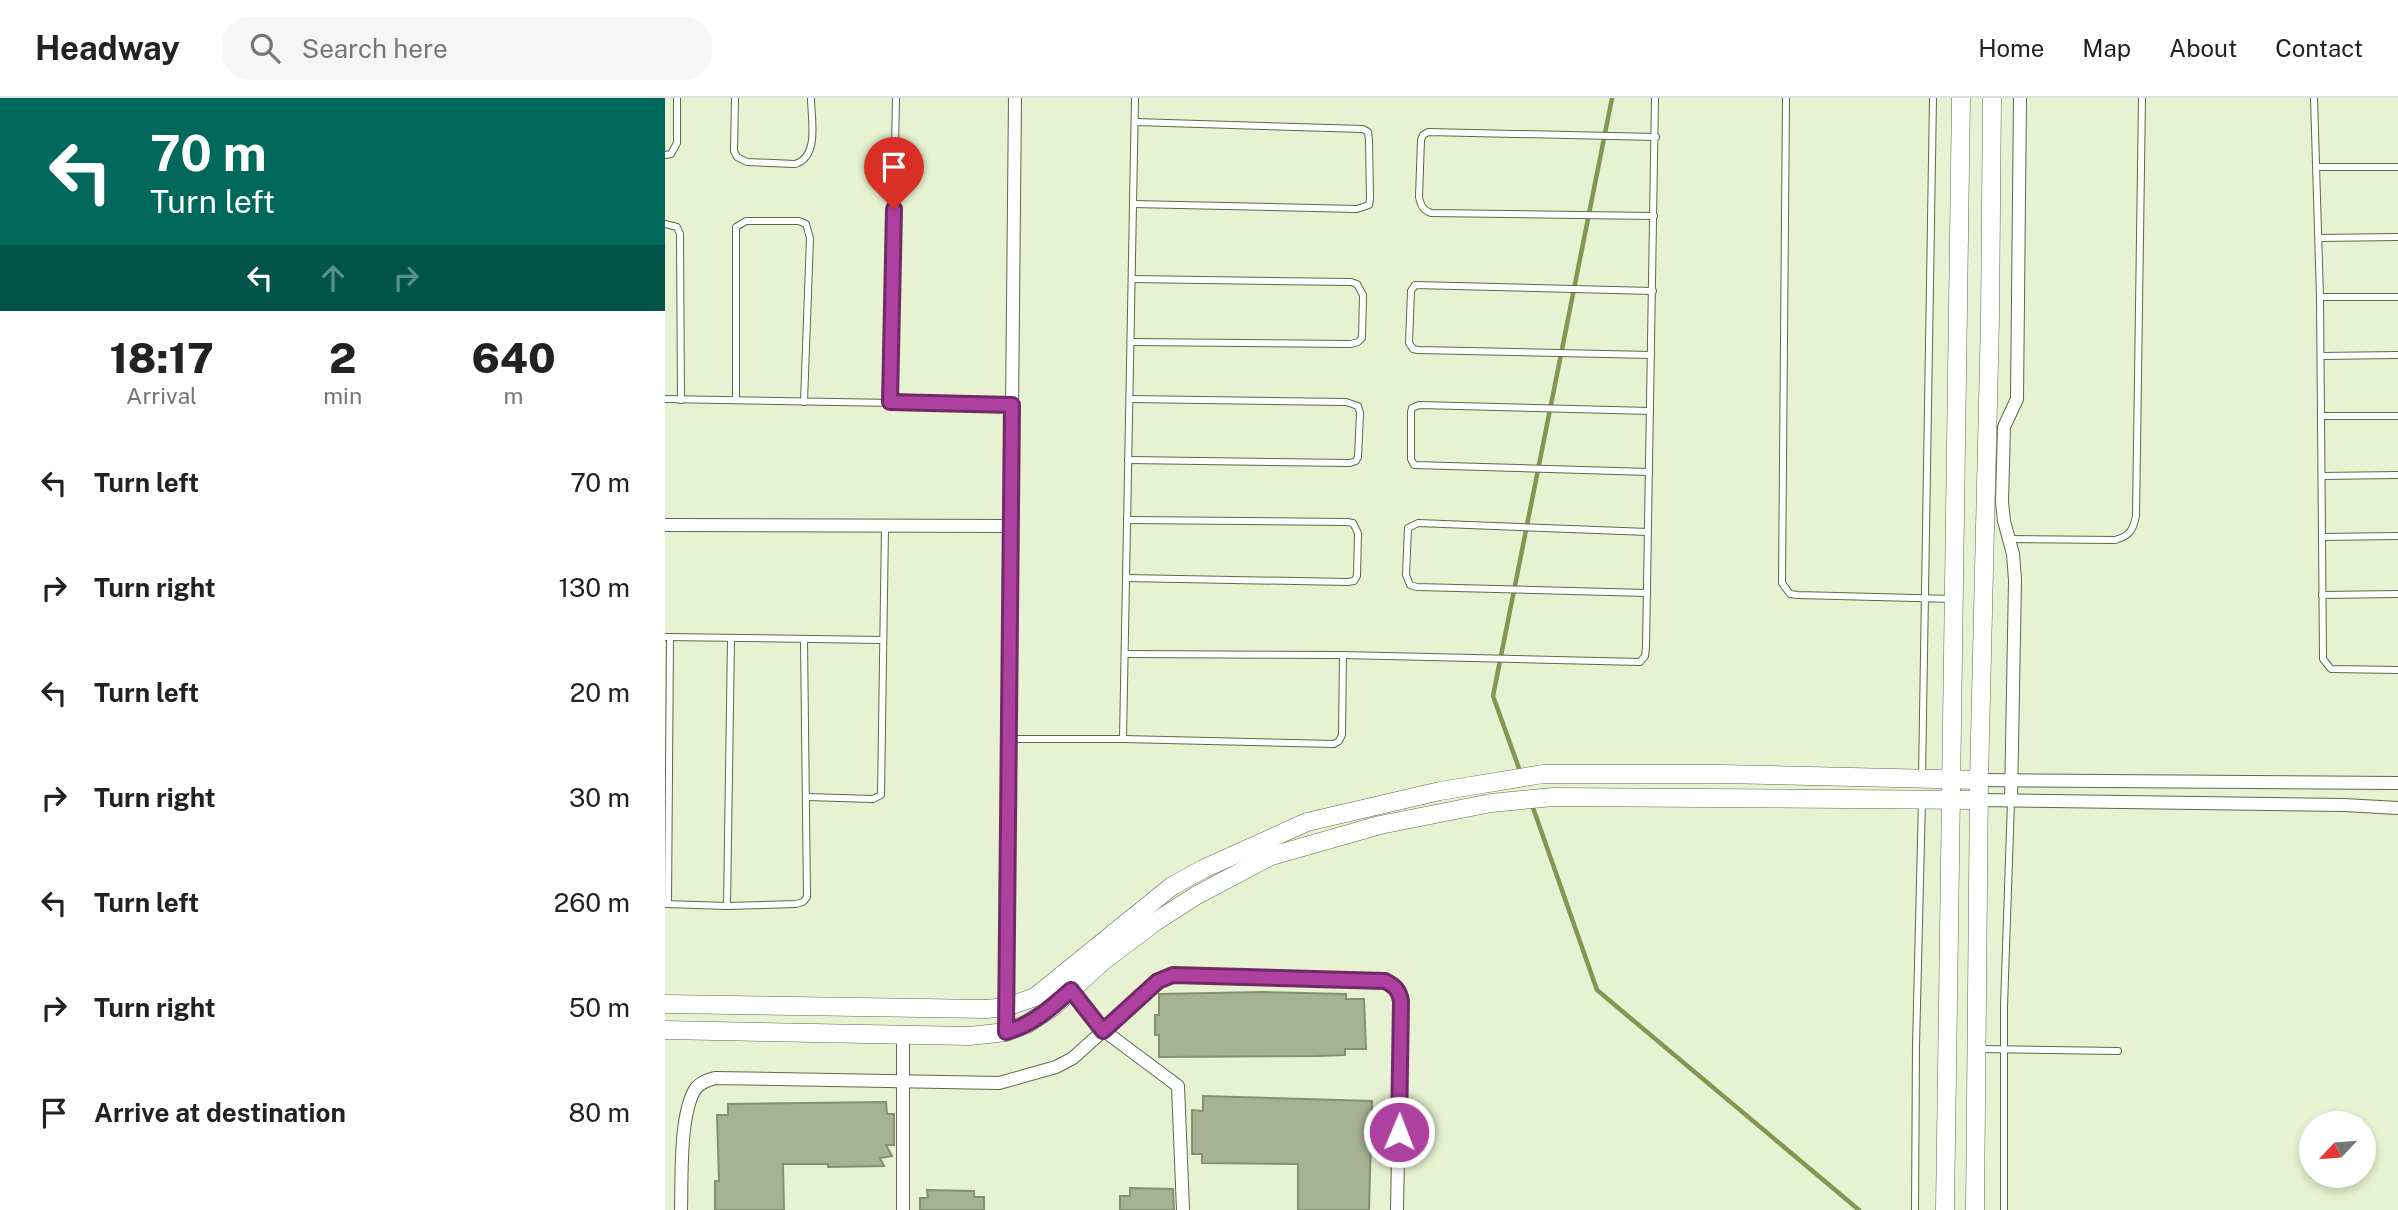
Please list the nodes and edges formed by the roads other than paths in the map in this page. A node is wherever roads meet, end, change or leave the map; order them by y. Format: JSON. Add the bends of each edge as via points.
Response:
{"nodes":[{"id":1,"x":677,"y":98,"type":"edge"},
{"id":2,"x":735,"y":98,"type":"edge"},
{"id":3,"x":811,"y":98,"type":"edge"},
{"id":4,"x":896,"y":98,"type":"edge"},
{"id":5,"x":1015,"y":98,"type":"edge"},
{"id":6,"x":1135,"y":98,"type":"edge"},
{"id":7,"x":1655,"y":98,"type":"edge"},
{"id":8,"x":1786,"y":98,"type":"edge"},
{"id":9,"x":1933,"y":98,"type":"edge"},
{"id":10,"x":1961,"y":98,"type":"edge"},
{"id":11,"x":1992,"y":98,"type":"edge"},
{"id":12,"x":2020,"y":98,"type":"edge"},
{"id":13,"x":2142,"y":98,"type":"edge"},
{"id":14,"x":2314,"y":98,"type":"edge"},
{"id":15,"x":1135,"y":122,"type":"junction"},
{"id":16,"x":1655,"y":137,"type":"junction"},
{"id":17,"x":665,"y":155,"type":"edge"},
{"id":18,"x":2318,"y":167,"type":"junction"},
{"id":19,"x":2398,"y":167,"type":"edge"},
{"id":20,"x":1133,"y":204,"type":"junction"},
{"id":21,"x":1654,"y":216,"type":"junction"},
{"id":22,"x":665,"y":224,"type":"edge"},
{"id":23,"x":2398,"y":237,"type":"edge"},
{"id":24,"x":2319,"y":238,"type":"junction"},
{"id":25,"x":1132,"y":279,"type":"junction"},
{"id":26,"x":1653,"y":291,"type":"junction"},
{"id":27,"x":2320,"y":297,"type":"junction"},
{"id":28,"x":2398,"y":297,"type":"edge"},
{"id":29,"x":1131,"y":342,"type":"junction"},
{"id":30,"x":1651,"y":355,"type":"junction"},
{"id":31,"x":2398,"y":355,"type":"edge"},
{"id":32,"x":2321,"y":356,"type":"junction"},
{"id":33,"x":665,"y":399,"type":"edge"},
{"id":34,"x":1130,"y":399,"type":"junction"},
{"id":35,"x":681,"y":400,"type":"junction"},
{"id":36,"x":736,"y":400,"type":"junction"},
{"id":37,"x":804,"y":402,"type":"junction"},
{"id":38,"x":890,"y":402,"type":"junction"},
{"id":39,"x":1012,"y":405,"type":"junction"},
{"id":40,"x":1650,"y":411,"type":"junction"},
{"id":41,"x":2321,"y":416,"type":"junction"},
{"id":42,"x":2398,"y":416,"type":"edge"},
{"id":43,"x":1128,"y":460,"type":"junction"},
{"id":44,"x":1649,"y":472,"type":"junction"},
{"id":45,"x":2398,"y":475,"type":"edge"},
{"id":46,"x":2322,"y":476,"type":"junction"},
{"id":47,"x":1127,"y":520,"type":"junction"},
{"id":48,"x":665,"y":525,"type":"edge"},
{"id":49,"x":1011,"y":526,"type":"junction"},
{"id":50,"x":885,"y":527,"type":"junction"},
{"id":51,"x":1648,"y":532,"type":"junction"},
{"id":52,"x":2398,"y":536,"type":"edge"},
{"id":53,"x":2322,"y":537,"type":"junction"},
{"id":54,"x":2009,"y":540,"type":"junction"},
{"id":55,"x":1126,"y":578,"type":"junction"},
{"id":56,"x":1647,"y":593,"type":"junction"},
{"id":57,"x":2398,"y":594,"type":"edge"},
{"id":58,"x":2322,"y":595,"type":"junction"},
{"id":59,"x":1925,"y":598,"type":"junction"},
{"id":60,"x":1954,"y":599,"type":"junction"},
{"id":61,"x":667,"y":637,"type":"edge"},
{"id":62,"x":731,"y":639,"type":"junction"},
{"id":63,"x":804,"y":640,"type":"junction"},
{"id":64,"x":882,"y":640,"type":"junction"},
{"id":65,"x":1125,"y":654,"type":"junction"},
{"id":66,"x":1343,"y":655,"type":"junction"},
{"id":67,"x":2398,"y":670,"type":"edge"},
{"id":68,"x":1009,"y":739,"type":"junction"},
{"id":69,"x":1123,"y":739,"type":"junction"},
{"id":70,"x":1922,"y":779,"type":"junction"},
{"id":71,"x":1951,"y":780,"type":"junction"},
{"id":72,"x":1979,"y":780,"type":"junction"},
{"id":73,"x":2011,"y":780,"type":"junction"},
{"id":74,"x":2253,"y":783,"type":"junction"},
{"id":75,"x":2398,"y":783,"type":"edge"},
{"id":76,"x":807,"y":797,"type":"junction"},
{"id":77,"x":1922,"y":799,"type":"junction"},
{"id":78,"x":1951,"y":800,"type":"junction"},
{"id":79,"x":1978,"y":800,"type":"junction"},
{"id":80,"x":2011,"y":801,"type":"junction"},
{"id":81,"x":2254,"y":804,"type":"junction"},
{"id":82,"x":2398,"y":808,"type":"edge"},
{"id":83,"x":666,"y":904,"type":"edge"},
{"id":84,"x":727,"y":906,"type":"junction"},
{"id":85,"x":1071,"y":990,"type":"junction"},
{"id":86,"x":665,"y":1004,"type":"edge"},
{"id":87,"x":1007,"y":1007,"type":"junction"},
{"id":88,"x":665,"y":1030,"type":"edge"},
{"id":89,"x":1103,"y":1031,"type":"junction"},
{"id":90,"x":1006,"y":1032,"type":"junction"},
{"id":91,"x":903,"y":1035,"type":"junction"},
{"id":92,"x":1976,"y":1049,"type":"junction"},
{"id":93,"x":2004,"y":1050,"type":"junction"},
{"id":94,"x":2118,"y":1051,"type":"dead end"},
{"id":95,"x":903,"y":1083,"type":"junction"},
{"id":96,"x":681,"y":1210,"type":"edge"},
{"id":97,"x":903,"y":1210,"type":"edge"},
{"id":98,"x":1183,"y":1210,"type":"edge"},
{"id":99,"x":1397,"y":1210,"type":"edge"},
{"id":100,"x":1915,"y":1210,"type":"edge"},
{"id":101,"x":1945,"y":1210,"type":"edge"},
{"id":102,"x":1975,"y":1210,"type":"edge"},
{"id":103,"x":2004,"y":1210,"type":"edge"}],
"edges":[{"from":1,"to":17,"type":"lane","via":[[677,143]]},
{"from":2,"to":3,"type":"lane","via":[[737,157],[747,162],[795,164],[811,151]]},
{"from":4,"to":38,"type":"lane"},
{"from":5,"to":39,"type":"street"},
{"from":6,"to":15,"type":"lane"},
{"from":7,"to":16,"type":"lane"},
{"from":8,"to":59,"type":"lane","via":[[1782,583],[1790,594],[1798,595]]},
{"from":9,"to":59,"type":"lane"},
{"from":10,"to":60,"type":"street"},
{"from":11,"to":72,"type":"street"},
{"from":12,"to":54,"type":"street","via":[[2017,399],[2004,427],[2003,449],[2002,502]]},
{"from":13,"to":54,"type":"lane","via":[[2134,530],[2115,540]]},
{"from":14,"to":18,"type":"lane"},
{"from":15,"to":20,"type":"lane"},
{"from":15,"to":20,"type":"lane","via":[[1363,129],[1369,140],[1370,199],[1369,205],[1357,209]]},
{"from":16,"to":21,"type":"lane"},
{"from":16,"to":21,"type":"lane","via":[[1428,132],[1421,140],[1419,197],[1420,206],[1431,213]]},
{"from":18,"to":19,"type":"lane"},
{"from":18,"to":24,"type":"lane"},
{"from":20,"to":25,"type":"lane"},
{"from":21,"to":26,"type":"lane"},
{"from":22,"to":35,"type":"lane","via":[[677,227],[680,234]]},
{"from":23,"to":24,"type":"lane"},
{"from":24,"to":27,"type":"lane"},
{"from":25,"to":29,"type":"lane"},
{"from":25,"to":29,"type":"lane","via":[[1351,282],[1363,295],[1361,338],[1351,344]]},
{"from":26,"to":30,"type":"lane"},
{"from":26,"to":30,"type":"lane","via":[[1415,285],[1409,343],[1418,350]]},
{"from":27,"to":28,"type":"lane"},
{"from":27,"to":32,"type":"lane"},
{"from":29,"to":34,"type":"lane"},
{"from":30,"to":40,"type":"lane"},
{"from":31,"to":32,"type":"lane"},
{"from":32,"to":41,"type":"lane"},
{"from":33,"to":35,"type":"lane"},
{"from":34,"to":43,"type":"lane"},
{"from":34,"to":43,"type":"lane","via":[[1346,402],[1358,406],[1360,413],[1358,457],[1350,463]]},
{"from":35,"to":36,"type":"lane"},
{"from":36,"to":37,"type":"lane"},
{"from":36,"to":37,"type":"lane","via":[[736,226],[746,221],[799,221],[806,224],[810,238]]},
{"from":37,"to":38,"type":"lane"},
{"from":38,"to":39,"type":"lane"},
{"from":39,"to":49,"type":"street"},
{"from":40,"to":44,"type":"lane"},
{"from":40,"to":44,"type":"lane","via":[[1419,405],[1411,412],[1414,465]]},
{"from":41,"to":42,"type":"lane"},
{"from":41,"to":46,"type":"lane"},
{"from":43,"to":47,"type":"lane"},
{"from":44,"to":51,"type":"lane"},
{"from":45,"to":46,"type":"lane"},
{"from":46,"to":53,"type":"lane"},
{"from":47,"to":55,"type":"lane"},
{"from":47,"to":55,"type":"lane","via":[[1347,522],[1359,533],[1357,576],[1348,582]]},
{"from":48,"to":50,"type":"street"},
{"from":49,"to":50,"type":"street"},
{"from":49,"to":68,"type":"street"},
{"from":50,"to":64,"type":"lane"},
{"from":51,"to":56,"type":"lane"},
{"from":51,"to":56,"type":"lane","via":[[1418,523],[1408,528],[1406,575],[1417,587]]},
{"from":52,"to":53,"type":"lane"},
{"from":53,"to":58,"type":"lane"},
{"from":54,"to":73,"type":"street","via":[[2015,580]]},
{"from":55,"to":65,"type":"lane"},
{"from":56,"to":66,"type":"lane","via":[[1646,647],[1640,662]]},
{"from":57,"to":58,"type":"lane"},
{"from":58,"to":67,"type":"lane","via":[[2326,666]]},
{"from":59,"to":60,"type":"lane"},
{"from":59,"to":70,"type":"lane"},
{"from":60,"to":71,"type":"street"},
{"from":61,"to":62,"type":"lane"},
{"from":61,"to":83,"type":"lane"},
{"from":62,"to":63,"type":"lane"},
{"from":62,"to":84,"type":"lane"},
{"from":63,"to":64,"type":"lane"},
{"from":63,"to":76,"type":"lane"},
{"from":64,"to":76,"type":"lane","via":[[881,795],[873,799]]},
{"from":65,"to":66,"type":"lane"},
{"from":65,"to":69,"type":"lane"},
{"from":66,"to":69,"type":"lane","via":[[1342,735],[1334,744]]},
{"from":68,"to":69,"type":"lane"},
{"from":68,"to":87,"type":"street"},
{"from":70,"to":71,"type":"street"},
{"from":70,"to":77,"type":"lane"},
{"from":70,"to":87,"type":"street","via":[[1543,774],[1296,825],[1172,886],[1035,997]]},
{"from":71,"to":72,"type":"street"},
{"from":71,"to":78,"type":"street"},
{"from":72,"to":73,"type":"street"},
{"from":72,"to":79,"type":"street"},
{"from":73,"to":74,"type":"street"},
{"from":73,"to":80,"type":"street"},
{"from":74,"to":75,"type":"street"},
{"from":74,"to":81,"type":"street"},
{"from":76,"to":84,"type":"lane","via":[[807,897],[796,904]]},
{"from":77,"to":78,"type":"street"},
{"from":77,"to":85,"type":"street","via":[[1530,799],[1380,825],[1271,856],[1197,895],[1102,962]]},
{"from":77,"to":100,"type":"lane"},
{"from":78,"to":79,"type":"street"},
{"from":78,"to":101,"type":"street"},
{"from":79,"to":80,"type":"street"},
{"from":79,"to":92,"type":"street"},
{"from":80,"to":81,"type":"street"},
{"from":80,"to":93,"type":"lane"},
{"from":81,"to":82,"type":"street"},
{"from":83,"to":84,"type":"lane"},
{"from":85,"to":89,"type":"street"},
{"from":85,"to":90,"type":"street","via":[[1047,1012]]},
{"from":86,"to":87,"type":"street"},
{"from":87,"to":90,"type":"street"},
{"from":88,"to":91,"type":"street"},
{"from":89,"to":95,"type":"street","via":[[1064,1063],[1015,1080]]},
{"from":89,"to":98,"type":"street","via":[[1178,1086]]},
{"from":89,"to":99,"type":"street","via":[[1158,981],[1173,975],[1385,981],[1394,986],[1401,1001]]},
{"from":90,"to":91,"type":"street"},
{"from":91,"to":95,"type":"street"},
{"from":92,"to":93,"type":"lane"},
{"from":92,"to":102,"type":"street"},
{"from":93,"to":94,"type":"lane"},
{"from":93,"to":103,"type":"lane"},
{"from":95,"to":96,"type":"street","via":[[704,1081],[696,1088],[686,1116]]},
{"from":95,"to":97,"type":"street"}]}
